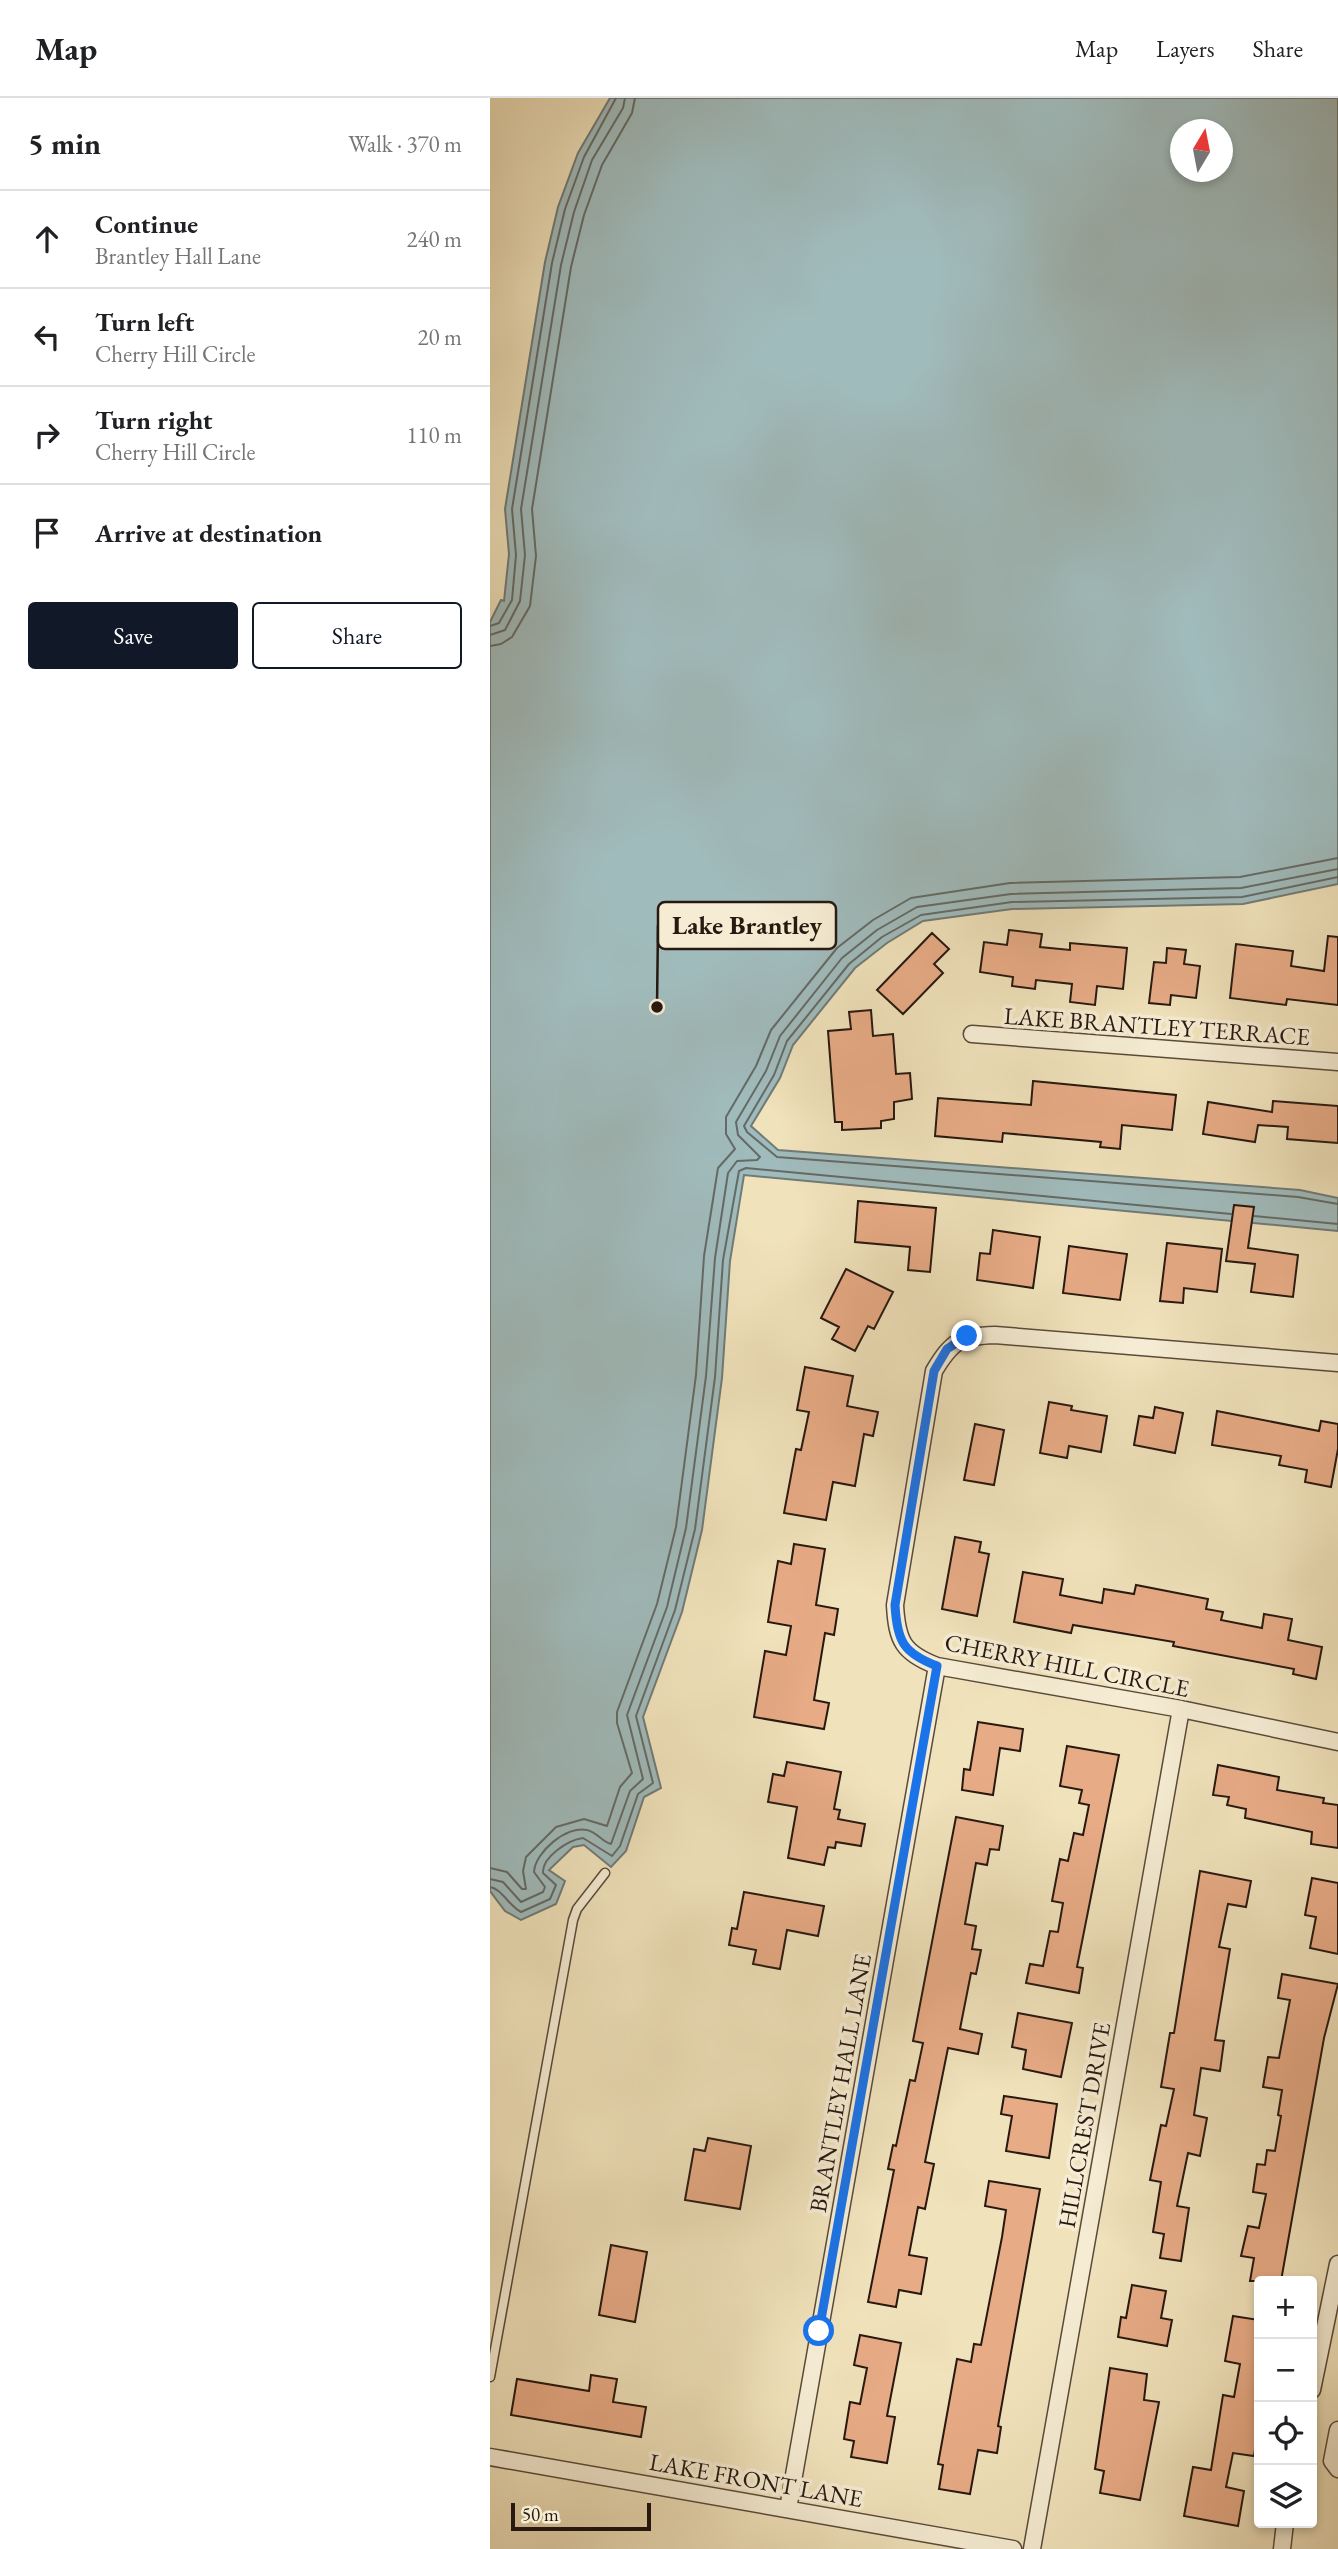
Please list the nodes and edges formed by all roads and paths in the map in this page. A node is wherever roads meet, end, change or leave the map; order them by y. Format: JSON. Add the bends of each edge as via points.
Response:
{"nodes":[{"id":1,"x":972,"y":1034,"type":"dead end"},
{"id":2,"x":1338,"y":1062,"type":"edge"},
{"id":3,"x":1338,"y":1363,"type":"edge"},
{"id":4,"x":937,"y":1666,"type":"junction"},
{"id":5,"x":1181,"y":1709,"type":"junction"},
{"id":6,"x":1338,"y":1742,"type":"edge"},
{"id":7,"x":605,"y":1873,"type":"dead end"},
{"id":8,"x":1338,"y":2264,"type":"edge"},
{"id":9,"x":1317,"y":2366,"type":"edge"},
{"id":10,"x":490,"y":2377,"type":"edge"},
{"id":11,"x":1338,"y":2430,"type":"edge"},
{"id":12,"x":490,"y":2457,"type":"edge"},
{"id":13,"x":1338,"y":2469,"type":"edge"},
{"id":14,"x":788,"y":2509,"type":"junction"},
{"id":15,"x":1284,"y":2528,"type":"edge"},
{"id":16,"x":1013,"y":2549,"type":"edge"},
{"id":17,"x":1032,"y":2549,"type":"edge"},
{"id":18,"x":1282,"y":2549,"type":"edge"}],
"edges":[{"from":1,"to":2,"type":"street","name":"LAKE BRANTLEY TERRACE"},
{"from":3,"to":4,"type":"street","name":"CHERRY HILL CIRCLE","via":[[995,1335],[967,1336],[947,1349],[934,1371],[895,1605],[897,1634],[915,1658]]},
{"from":4,"to":5,"type":"street","name":"CHERRY HILL CIRCLE"},
{"from":4,"to":14,"type":"street","name":"BRANTLEY HALL LANE"},
{"from":5,"to":6,"type":"street","name":"CHERRY HILL CIRCLE"},
{"from":5,"to":17,"type":"street","name":"HILLCREST DRIVE"},
{"from":7,"to":10,"type":"lane","via":[[573,1920]]},
{"from":8,"to":9,"type":"street"},
{"from":11,"to":13,"type":"street","via":[[1332,2461]]},
{"from":12,"to":14,"type":"street","name":"LAKE FRONT LANE"},
{"from":14,"to":16,"type":"street","name":"LAKE FRONT LANE"},
{"from":15,"to":18,"type":"street"}]}
